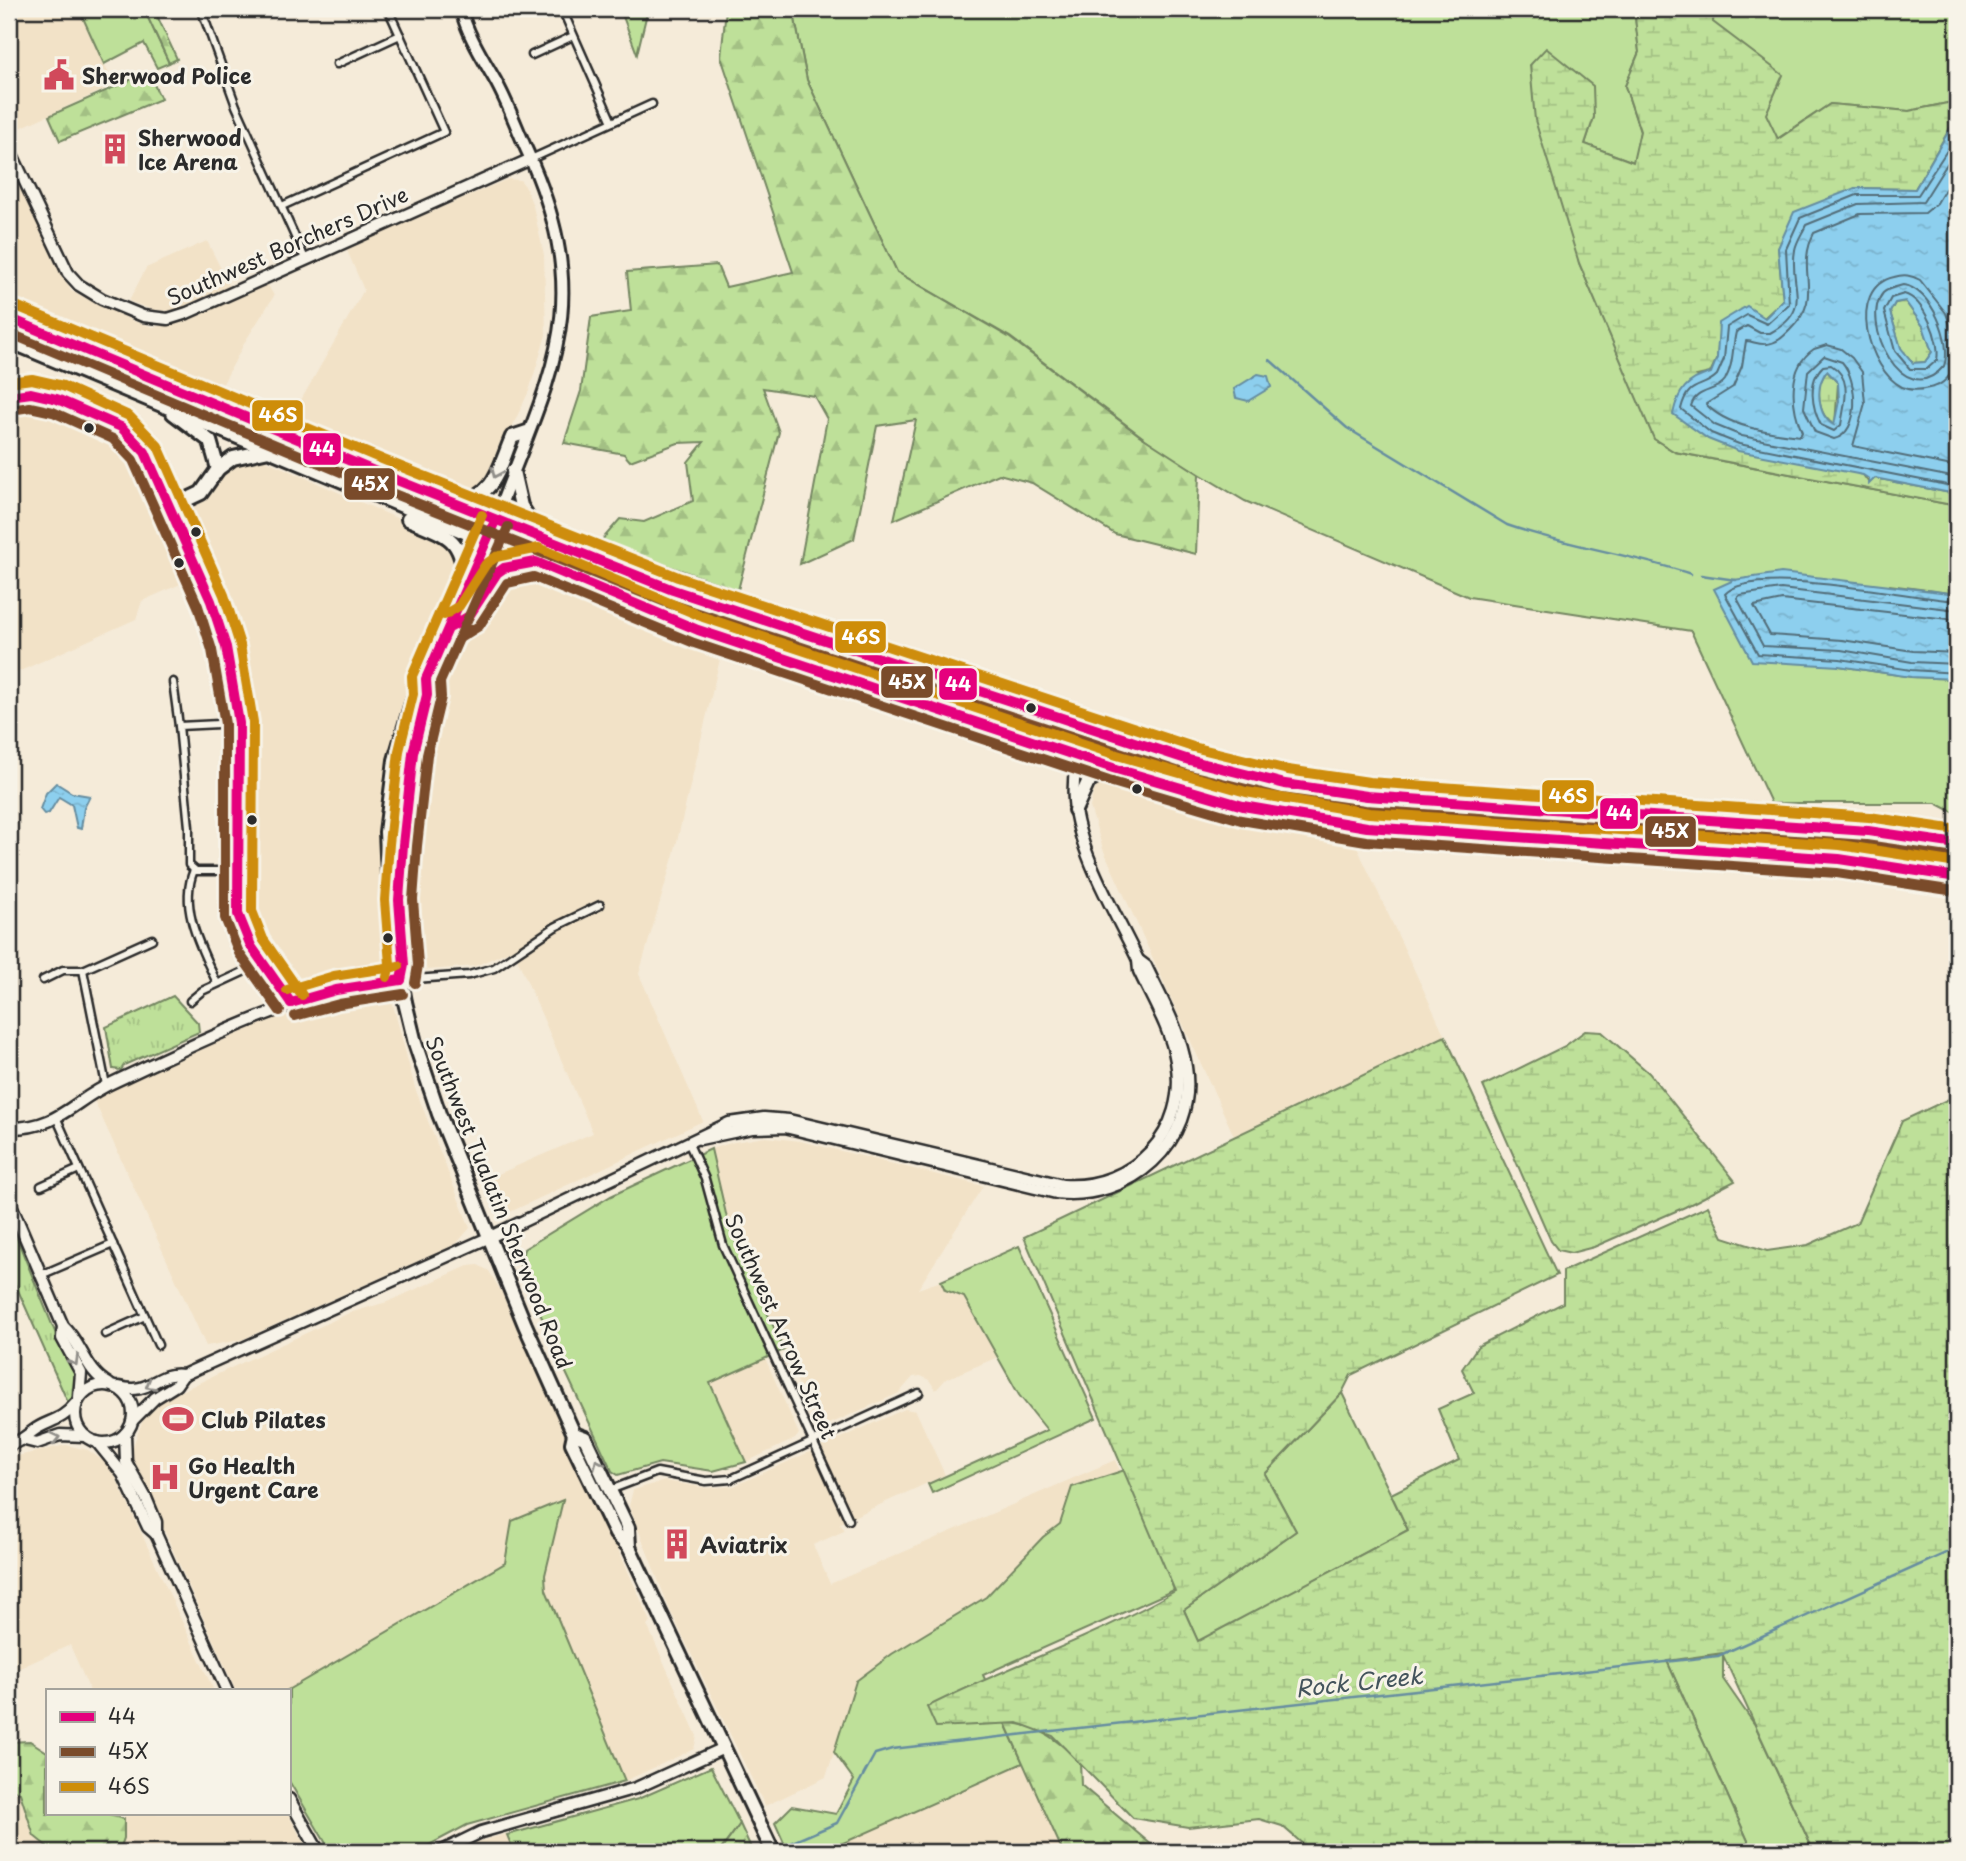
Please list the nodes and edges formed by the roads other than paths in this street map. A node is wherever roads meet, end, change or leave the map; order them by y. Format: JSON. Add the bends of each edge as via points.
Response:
{"nodes":[{"id":1,"x":214,"y":9,"type":"edge"},
{"id":2,"x":388,"y":9,"type":"edge"},
{"id":3,"x":461,"y":9,"type":"edge"},
{"id":4,"x":468,"y":9,"type":"edge"},
{"id":5,"x":562,"y":9,"type":"edge"},
{"id":6,"x":400,"y":34,"type":"junction"},
{"id":7,"x":573,"y":36,"type":"junction"},
{"id":8,"x":532,"y":55,"type":"dead end"},
{"id":9,"x":337,"y":64,"type":"dead end"},
{"id":10,"x":494,"y":78,"type":"junction"},
{"id":11,"x":652,"y":104,"type":"dead end"},
{"id":12,"x":612,"y":122,"type":"junction"},
{"id":13,"x":9,"y":148,"type":"edge"},
{"id":14,"x":531,"y":159,"type":"junction"},
{"id":15,"x":282,"y":206,"type":"junction"},
{"id":16,"x":306,"y":261,"type":"junction"},
{"id":17,"x":9,"y":318,"type":"edge"},
{"id":18,"x":9,"y":341,"type":"edge"},
{"id":19,"x":9,"y":396,"type":"edge"},
{"id":20,"x":167,"y":407,"type":"junction"},
{"id":21,"x":527,"y":432,"type":"junction"},
{"id":22,"x":270,"y":450,"type":"junction"},
{"id":23,"x":219,"y":469,"type":"junction"},
{"id":24,"x":513,"y":471,"type":"junction"},
{"id":25,"x":369,"y":493,"type":"junction"},
{"id":26,"x":457,"y":505,"type":"junction"},
{"id":27,"x":170,"y":508,"type":"junction"},
{"id":28,"x":495,"y":521,"type":"junction"},
{"id":29,"x":486,"y":542,"type":"junction"},
{"id":30,"x":536,"y":562,"type":"junction"},
{"id":31,"x":606,"y":565,"type":"junction"},
{"id":32,"x":467,"y":588,"type":"junction"},
{"id":33,"x":451,"y":627,"type":"junction"},
{"id":34,"x":426,"y":679,"type":"junction"},
{"id":35,"x":173,"y":682,"type":"dead end"},
{"id":36,"x":239,"y":723,"type":"junction"},
{"id":37,"x":179,"y":726,"type":"junction"},
{"id":38,"x":1084,"y":727,"type":"junction"},
{"id":39,"x":1077,"y":755,"type":"junction"},
{"id":40,"x":394,"y":766,"type":"junction"},
{"id":41,"x":1113,"y":768,"type":"junction"},
{"id":42,"x":1367,"y":796,"type":"junction"},
{"id":43,"x":1075,"y":810,"type":"junction"},
{"id":44,"x":1792,"y":825,"type":"junction"},
{"id":45,"x":1367,"y":827,"type":"junction"},
{"id":46,"x":404,"y":838,"type":"junction"},
{"id":47,"x":1957,"y":844,"type":"edge"},
{"id":48,"x":1790,"y":855,"type":"junction"},
{"id":49,"x":194,"y":870,"type":"junction"},
{"id":50,"x":237,"y":872,"type":"junction"},
{"id":51,"x":1957,"y":877,"type":"edge"},
{"id":52,"x":600,"y":905,"type":"dead end"},
{"id":53,"x":152,"y":939,"type":"dead end"},
{"id":54,"x":83,"y":970,"type":"junction"},
{"id":55,"x":243,"y":972,"type":"dead end"},
{"id":56,"x":43,"y":980,"type":"dead end"},
{"id":57,"x":401,"y":980,"type":"junction"},
{"id":58,"x":217,"y":983,"type":"junction"},
{"id":59,"x":190,"y":1001,"type":"dead end"},
{"id":60,"x":291,"y":1003,"type":"junction"},
{"id":61,"x":106,"y":1086,"type":"junction"},
{"id":62,"x":57,"y":1119,"type":"junction"},
{"id":63,"x":9,"y":1128,"type":"edge"},
{"id":64,"x":689,"y":1144,"type":"junction"},
{"id":65,"x":79,"y":1169,"type":"junction"},
{"id":66,"x":41,"y":1186,"type":"dead end"},
{"id":67,"x":9,"y":1200,"type":"edge"},
{"id":68,"x":490,"y":1237,"type":"junction"},
{"id":69,"x":113,"y":1244,"type":"junction"},
{"id":70,"x":40,"y":1276,"type":"junction"},
{"id":71,"x":145,"y":1317,"type":"junction"},
{"id":72,"x":63,"y":1326,"type":"junction"},
{"id":73,"x":104,"y":1334,"type":"dead end"},
{"id":74,"x":158,"y":1345,"type":"dead end"},
{"id":75,"x":183,"y":1375,"type":"junction"},
{"id":76,"x":112,"y":1385,"type":"junction"},
{"id":77,"x":919,"y":1393,"type":"dead end"},
{"id":78,"x":78,"y":1399,"type":"junction"},
{"id":79,"x":132,"y":1422,"type":"junction"},
{"id":80,"x":125,"y":1434,"type":"junction"},
{"id":81,"x":574,"y":1434,"type":"junction"},
{"id":82,"x":85,"y":1436,"type":"junction"},
{"id":83,"x":25,"y":1440,"type":"junction"},
{"id":84,"x":97,"y":1442,"type":"junction"},
{"id":85,"x":813,"y":1442,"type":"junction"},
{"id":86,"x":9,"y":1445,"type":"edge"},
{"id":87,"x":610,"y":1490,"type":"junction"},
{"id":88,"x":849,"y":1520,"type":"dead end"},
{"id":89,"x":156,"y":1534,"type":"junction"},
{"id":90,"x":629,"y":1547,"type":"junction"},
{"id":91,"x":226,"y":1689,"type":"edge"},
{"id":92,"x":724,"y":1748,"type":"junction"},
{"id":93,"x":290,"y":1801,"type":"edge"},
{"id":94,"x":319,"y":1852,"type":"edge"},
{"id":95,"x":440,"y":1852,"type":"edge"},
{"id":96,"x":774,"y":1852,"type":"edge"}],
"edges":[{"from":1,"to":15,"type":"street","via":[[203,14],[236,106]]},
{"from":2,"to":6,"type":"street"},
{"from":3,"to":10,"type":"main road"},
{"from":4,"to":10,"type":"main road","via":[[495,69]]},
{"from":5,"to":7,"type":"street"},
{"from":6,"to":9,"type":"street"},
{"from":6,"to":15,"type":"street","via":[[443,132]]},
{"from":7,"to":8,"type":"street"},
{"from":7,"to":12,"type":"street"},
{"from":10,"to":14,"type":"main road"},
{"from":11,"to":12,"type":"street","name":"Southwest Borchers Drive"},
{"from":12,"to":14,"type":"street","name":"Southwest Borchers Drive"},
{"from":13,"to":16,"type":"street","name":"Southwest Borchers Drive","via":[[68,273],[86,291],[132,312],[153,319],[175,317]]},
{"from":14,"to":16,"type":"street","name":"Southwest Borchers Drive"},
{"from":14,"to":21,"type":"main road","via":[[557,234],[564,305],[552,373]]},
{"from":15,"to":16,"type":"street"},
{"from":17,"to":26,"type":"highway"},
{"from":18,"to":20,"type":"highway"},
{"from":19,"to":27,"type":"street","via":[[49,396],[125,429],[145,452]]},
{"from":20,"to":22,"type":"highway"},
{"from":20,"to":23,"type":"highway","via":[[210,442]]},
{"from":21,"to":24,"type":"main road"},
{"from":21,"to":26,"type":"highway","one_way":true,"via":[[512,437],[489,489]]},
{"from":22,"to":23,"type":"highway","via":[[237,456]]},
{"from":22,"to":25,"type":"highway"},
{"from":23,"to":27,"type":"highway","via":[[201,493]]},
{"from":24,"to":28,"type":"main road"},
{"from":24,"to":31,"type":"highway","via":[[521,506],[533,525],[594,549]]},
{"from":25,"to":29,"type":"highway"},
{"from":25,"to":32,"type":"highway","via":[[375,504],[453,540]]},
{"from":26,"to":28,"type":"highway"},
{"from":27,"to":36,"type":"street","via":[[223,632]]},
{"from":28,"to":29,"type":"highway","name":"Southwest Tualatin Sherwood Road"},
{"from":28,"to":31,"type":"highway"},
{"from":29,"to":30,"type":"highway"},
{"from":29,"to":32,"type":"highway","name":"Southwest Tualatin Sherwood Road"},
{"from":30,"to":33,"type":"highway","via":[[497,573],[469,616]]},
{"from":30,"to":39,"type":"highway","via":[[698,630]]},
{"from":31,"to":38,"type":"highway"},
{"from":32,"to":33,"type":"highway","name":"Southwest Tualatin Sherwood Road"},
{"from":33,"to":34,"type":"highway","name":"Southwest Tualatin Sherwood Road"},
{"from":34,"to":40,"type":"highway","name":"Southwest Tualatin Sherwood Road","via":[[416,690]]},
{"from":34,"to":46,"type":"highway","name":"Southwest Tualatin Sherwood Road"},
{"from":35,"to":37,"type":"street"},
{"from":36,"to":37,"type":"street"},
{"from":36,"to":50,"type":"street"},
{"from":37,"to":49,"type":"street","via":[[188,859]]},
{"from":38,"to":39,"type":"street"},
{"from":38,"to":42,"type":"highway","via":[[1240,774]]},
{"from":39,"to":41,"type":"highway"},
{"from":39,"to":43,"type":"street"},
{"from":40,"to":46,"type":"highway","via":[[400,782],[399,828]]},
{"from":40,"to":57,"type":"highway","name":"Southwest Tualatin Sherwood Road","via":[[386,832],[387,900],[392,965]]},
{"from":41,"to":43,"type":"highway","via":[[1088,782]]},
{"from":41,"to":45,"type":"highway","via":[[1243,806]]},
{"from":42,"to":44,"type":"highway"},
{"from":42,"to":45,"type":"highway"},
{"from":43,"to":64,"type":"street","via":[[1090,856],[1172,1047],[1178,1090],[1174,1113],[1144,1160],[1113,1178],[1077,1186],[782,1118],[729,1123]]},
{"from":44,"to":47,"type":"highway"},
{"from":44,"to":48,"type":"highway"},
{"from":45,"to":48,"type":"highway"},
{"from":46,"to":57,"type":"highway","name":"Southwest Tualatin Sherwood Road","via":[[399,900]]},
{"from":48,"to":51,"type":"highway","via":[[1882,863]]},
{"from":49,"to":50,"type":"street"},
{"from":49,"to":58,"type":"street","via":[[191,918]]},
{"from":50,"to":60,"type":"street","via":[[243,930]]},
{"from":52,"to":57,"type":"street","via":[[555,927],[495,968],[469,975]]},
{"from":53,"to":54,"type":"street"},
{"from":54,"to":56,"type":"street","via":[[63,970]]},
{"from":54,"to":61,"type":"street"},
{"from":55,"to":58,"type":"street"},
{"from":57,"to":60,"type":"street","via":[[336,990]]},
{"from":57,"to":68,"type":"highway","name":"Southwest Tualatin Sherwood Road","via":[[430,1090]]},
{"from":58,"to":59,"type":"street"},
{"from":60,"to":61,"type":"street"},
{"from":61,"to":62,"type":"street"},
{"from":62,"to":63,"type":"street"},
{"from":62,"to":65,"type":"street"},
{"from":64,"to":68,"type":"street"},
{"from":64,"to":85,"type":"street","name":"Southwest Arrow Street","via":[[705,1179],[723,1245]]},
{"from":65,"to":66,"type":"street"},
{"from":65,"to":69,"type":"street"},
{"from":67,"to":70,"type":"street"},
{"from":68,"to":75,"type":"street"},
{"from":68,"to":81,"type":"highway","name":"Southwest Tualatin Sherwood Road"},
{"from":69,"to":70,"type":"street"},
{"from":69,"to":71,"type":"street"},
{"from":70,"to":72,"type":"street"},
{"from":71,"to":73,"type":"street"},
{"from":71,"to":74,"type":"street"},
{"from":72,"to":76,"type":"street","via":[[91,1369]]},
{"from":72,"to":78,"type":"street","one_way":true,"via":[[62,1338],[81,1373]]},
{"from":75,"to":76,"type":"street","one_way":true,"via":[[170,1373],[143,1390]]},
{"from":75,"to":79,"type":"street"},
{"from":76,"to":78,"type":"street","via":[[92,1387]]},
{"from":76,"to":79,"type":"street","via":[[131,1401]]},
{"from":77,"to":85,"type":"street"},
{"from":78,"to":82,"type":"street","via":[[75,1421]]},
{"from":78,"to":83,"type":"street","via":[[61,1418],[34,1430]]},
{"from":79,"to":80,"type":"street"},
{"from":80,"to":84,"type":"street","via":[[111,1442]]},
{"from":80,"to":89,"type":"street","via":[[126,1462],[146,1497]]},
{"from":87,"to":81,"type":"highway","name":"Southwest Tualatin Sherwood Road","one_way":true,"via":[[585,1438]]},
{"from":81,"to":90,"type":"highway","name":"Southwest Tualatin Sherwood Road","via":[[572,1443],[616,1535]]},
{"from":83,"to":82,"type":"street","one_way":true,"via":[[37,1443],[60,1435]]},
{"from":82,"to":84,"type":"street"},
{"from":83,"to":86,"type":"street"},
{"from":84,"to":89,"type":"street","via":[[123,1474],[148,1527]]},
{"from":85,"to":87,"type":"street","via":[[732,1479],[706,1481],[657,1472]]},
{"from":85,"to":88,"type":"street","name":"Southwest Arrow Street"},
{"from":87,"to":90,"type":"highway","name":"Southwest Tualatin Sherwood Road","via":[[628,1528]]},
{"from":89,"to":91,"type":"street"},
{"from":90,"to":92,"type":"highway","name":"Southwest Tualatin Sherwood Road"},
{"from":92,"to":95,"type":"street","via":[[636,1788],[481,1832]]},
{"from":92,"to":96,"type":"highway","name":"Southwest Tualatin Sherwood Road"},
{"from":93,"to":94,"type":"street"}]}
